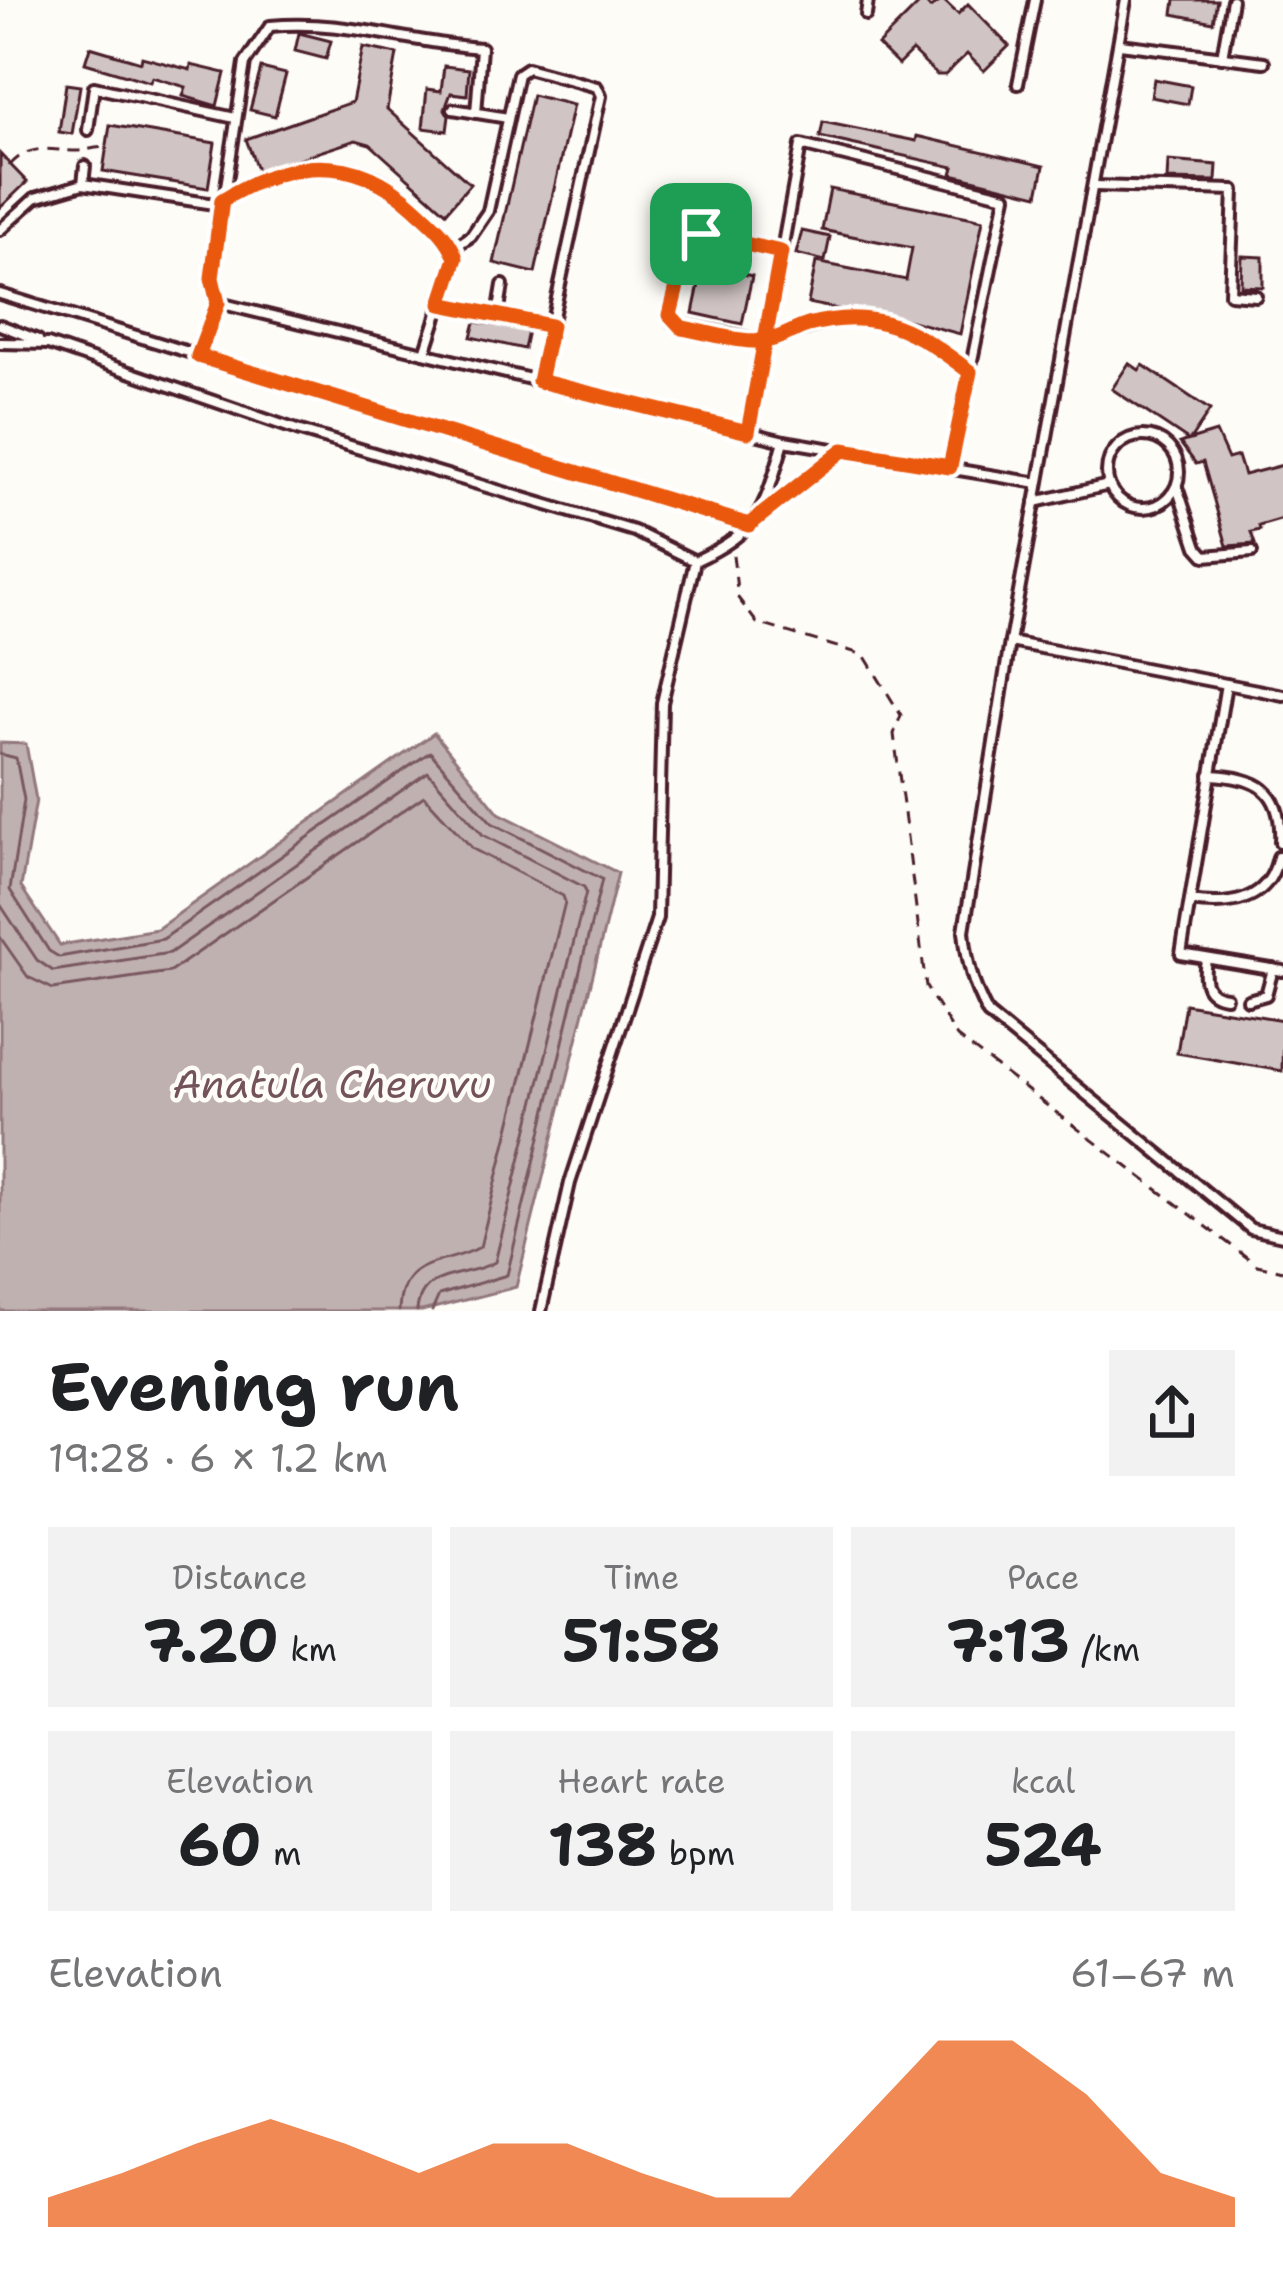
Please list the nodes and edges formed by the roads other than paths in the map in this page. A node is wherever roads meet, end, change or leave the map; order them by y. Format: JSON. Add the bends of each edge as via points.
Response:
{"nodes":[{"id":1,"x":868,"y":0,"type":"edge"},
{"id":2,"x":1035,"y":0,"type":"edge"},
{"id":3,"x":1126,"y":0,"type":"edge"},
{"id":4,"x":1232,"y":0,"type":"edge"},
{"id":5,"x":866,"y":15,"type":"dead end"},
{"id":6,"x":1120,"y":44,"type":"junction"},
{"id":7,"x":1222,"y":57,"type":"junction"},
{"id":8,"x":1264,"y":62,"type":"dead end"},
{"id":9,"x":1018,"y":84,"type":"dead end"},
{"id":10,"x":453,"y":109,"type":"dead end"},
{"id":11,"x":476,"y":113,"type":"junction"},
{"id":12,"x":235,"y":118,"type":"junction"},
{"id":13,"x":508,"y":118,"type":"junction"},
{"id":14,"x":88,"y":130,"type":"dead end"},
{"id":15,"x":85,"y":166,"type":"dead end"},
{"id":16,"x":83,"y":184,"type":"junction"},
{"id":17,"x":1095,"y":186,"type":"junction"},
{"id":18,"x":221,"y":202,"type":"junction"},
{"id":19,"x":0,"y":230,"type":"edge"},
{"id":20,"x":453,"y":248,"type":"junction"},
{"id":21,"x":781,"y":252,"type":"junction"},
{"id":22,"x":503,"y":285,"type":"dead end"},
{"id":23,"x":0,"y":294,"type":"edge"},
{"id":24,"x":1256,"y":296,"type":"dead end"},
{"id":25,"x":218,"y":303,"type":"junction"},
{"id":26,"x":441,"y":304,"type":"junction"},
{"id":27,"x":498,"y":315,"type":"junction"},
{"id":28,"x":0,"y":325,"type":"edge"},
{"id":29,"x":551,"y":326,"type":"junction"},
{"id":30,"x":765,"y":341,"type":"junction"},
{"id":31,"x":0,"y":343,"type":"edge"},
{"id":32,"x":48,"y":344,"type":"junction"},
{"id":33,"x":425,"y":352,"type":"junction"},
{"id":34,"x":198,"y":356,"type":"junction"},
{"id":35,"x":970,"y":372,"type":"junction"},
{"id":36,"x":539,"y":381,"type":"junction"},
{"id":37,"x":748,"y":432,"type":"junction"},
{"id":38,"x":784,"y":441,"type":"junction"},
{"id":39,"x":843,"y":450,"type":"junction"},
{"id":40,"x":950,"y":467,"type":"junction"},
{"id":41,"x":1038,"y":484,"type":"junction"},
{"id":42,"x":1109,"y":485,"type":"junction"},
{"id":43,"x":1177,"y":486,"type":"junction"},
{"id":44,"x":1035,"y":502,"type":"junction"},
{"id":45,"x":763,"y":512,"type":"junction"},
{"id":46,"x":749,"y":525,"type":"junction"},
{"id":47,"x":1252,"y":552,"type":"dead end"},
{"id":48,"x":694,"y":561,"type":"junction"},
{"id":49,"x":1010,"y":642,"type":"junction"},
{"id":50,"x":1226,"y":684,"type":"junction"},
{"id":51,"x":1283,"y":695,"type":"edge"},
{"id":52,"x":1210,"y":775,"type":"junction"},
{"id":53,"x":1280,"y":842,"type":"dead end"},
{"id":54,"x":1278,"y":857,"type":"dead end"},
{"id":55,"x":1190,"y":901,"type":"junction"},
{"id":56,"x":1206,"y":958,"type":"junction"},
{"id":57,"x":1278,"y":970,"type":"edge"},
{"id":58,"x":1226,"y":997,"type":"dead end"},
{"id":59,"x":1248,"y":1000,"type":"dead end"},
{"id":60,"x":1283,"y":1236,"type":"edge"},
{"id":61,"x":542,"y":1311,"type":"edge"}],
"edges":[{"from":1,"to":5,"type":"lane"},
{"from":2,"to":9,"type":"lane"},
{"from":3,"to":6,"type":"lane"},
{"from":4,"to":7,"type":"lane"},
{"from":6,"to":7,"type":"lane"},
{"from":6,"to":17,"type":"lane"},
{"from":7,"to":8,"type":"lane"},
{"from":10,"to":11,"type":"lane"},
{"from":11,"to":12,"type":"lane","via":[[481,48],[310,22],[270,26],[244,63]]},
{"from":11,"to":13,"type":"lane"},
{"from":12,"to":14,"type":"lane","via":[[94,87]]},
{"from":12,"to":18,"type":"lane"},
{"from":13,"to":20,"type":"lane","via":[[488,211]]},
{"from":13,"to":29,"type":"lane","via":[[518,74],[527,68],[597,86],[601,96]]},
{"from":15,"to":16,"type":"lane"},
{"from":16,"to":18,"type":"lane"},
{"from":16,"to":19,"type":"lane","via":[[35,198]]},
{"from":17,"to":24,"type":"lane","via":[[1234,190],[1230,294]]},
{"from":17,"to":41,"type":"lane"},
{"from":18,"to":20,"type":"lane","via":[[304,165],[339,168],[401,195]]},
{"from":18,"to":25,"type":"lane","via":[[212,278]]},
{"from":20,"to":26,"type":"lane"},
{"from":21,"to":30,"type":"lane"},
{"from":21,"to":30,"type":"lane","via":[[694,236],[670,315],[682,328]]},
{"from":21,"to":35,"type":"lane","via":[[800,146],[1006,196]]},
{"from":22,"to":27,"type":"lane"},
{"from":23,"to":34,"type":"lane"},
{"from":25,"to":33,"type":"lane"},
{"from":25,"to":34,"type":"lane"},
{"from":26,"to":27,"type":"lane"},
{"from":26,"to":33,"type":"lane"},
{"from":27,"to":29,"type":"lane"},
{"from":28,"to":32,"type":"lane"},
{"from":29,"to":36,"type":"lane"},
{"from":30,"to":35,"type":"lane","via":[[839,319],[872,319],[914,332]]},
{"from":30,"to":37,"type":"lane"},
{"from":31,"to":32,"type":"lane"},
{"from":32,"to":48,"type":"lane","via":[[317,437],[634,531]]},
{"from":33,"to":36,"type":"lane"},
{"from":34,"to":46,"type":"lane"},
{"from":35,"to":40,"type":"lane"},
{"from":36,"to":37,"type":"lane"},
{"from":37,"to":38,"type":"lane"},
{"from":38,"to":39,"type":"lane"},
{"from":38,"to":45,"type":"lane"},
{"from":39,"to":40,"type":"lane"},
{"from":39,"to":45,"type":"lane"},
{"from":40,"to":41,"type":"lane"},
{"from":41,"to":44,"type":"lane"},
{"from":42,"to":43,"type":"lane","via":[[1136,508],[1160,504]]},
{"from":42,"to":43,"type":"lane","via":[[1113,452],[1142,436],[1172,450]]},
{"from":42,"to":44,"type":"lane"},
{"from":43,"to":47,"type":"lane","via":[[1205,556]]},
{"from":44,"to":49,"type":"lane"},
{"from":45,"to":46,"type":"lane"},
{"from":46,"to":48,"type":"lane","via":[[732,544]]},
{"from":48,"to":61,"type":"lane","via":[[662,703],[657,917],[570,1183]]},
{"from":49,"to":50,"type":"lane"},
{"from":49,"to":60,"type":"lane","via":[[964,931],[974,989],[988,1015],[1233,1215]]},
{"from":50,"to":51,"type":"lane"},
{"from":50,"to":52,"type":"lane"},
{"from":52,"to":53,"type":"lane","via":[[1240,776],[1267,790],[1278,802]]},
{"from":52,"to":55,"type":"lane"},
{"from":54,"to":55,"type":"lane","via":[[1249,898]]},
{"from":55,"to":56,"type":"lane","via":[[1181,954]]},
{"from":56,"to":57,"type":"lane"},
{"from":56,"to":58,"type":"lane","via":[[1207,988]]},
{"from":57,"to":59,"type":"lane","via":[[1266,995]]}]}
